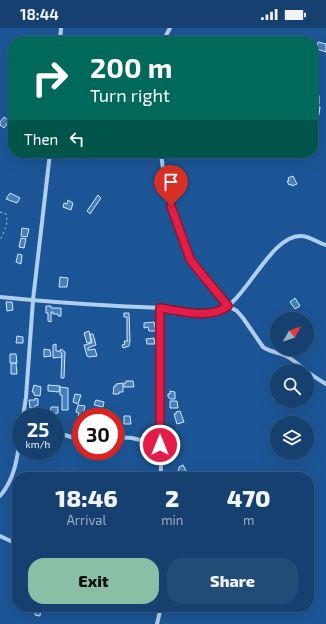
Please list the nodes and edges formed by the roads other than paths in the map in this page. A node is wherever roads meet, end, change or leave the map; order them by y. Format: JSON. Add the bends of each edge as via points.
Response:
{"nodes":[{"id":1,"x":49,"y":158,"type":"edge"},
{"id":2,"x":162,"y":158,"type":"edge"},
{"id":3,"x":326,"y":245,"type":"edge"},
{"id":4,"x":0,"y":297,"type":"edge"},
{"id":5,"x":33,"y":300,"type":"junction"},
{"id":6,"x":228,"y":306,"type":"junction"},
{"id":7,"x":160,"y":308,"type":"junction"},
{"id":8,"x":297,"y":364,"type":"edge"},
{"id":9,"x":314,"y":377,"type":"edge"},
{"id":10,"x":326,"y":384,"type":"edge"},
{"id":11,"x":24,"y":408,"type":"edge"},
{"id":12,"x":124,"y":438,"type":"edge"},
{"id":13,"x":160,"y":445,"type":"junction"},
{"id":14,"x":16,"y":460,"type":"edge"},
{"id":15,"x":13,"y":472,"type":"edge"},
{"id":16,"x":161,"y":472,"type":"edge"},
{"id":17,"x":12,"y":474,"type":"edge"},
{"id":18,"x":0,"y":496,"type":"edge"},
{"id":19,"x":0,"y":536,"type":"edge"},
{"id":20,"x":12,"y":542,"type":"edge"},
{"id":21,"x":160,"y":612,"type":"edge"},
{"id":22,"x":157,"y":624,"type":"edge"}],
"edges":[{"from":1,"to":5,"type":"street"},
{"from":2,"to":6,"type":"street","via":[[165,185],[190,259]]},
{"from":3,"to":6,"type":"street","via":[[306,236],[288,240],[273,252]]},
{"from":4,"to":5,"type":"street"},
{"from":5,"to":7,"type":"street"},
{"from":5,"to":11,"type":"street"},
{"from":6,"to":7,"type":"street","via":[[211,314]]},
{"from":6,"to":8,"type":"street","via":[[243,318],[263,347],[292,359]]},
{"from":7,"to":13,"type":"street"},
{"from":9,"to":10,"type":"street"},
{"from":12,"to":13,"type":"street"},
{"from":13,"to":16,"type":"street"},
{"from":14,"to":15,"type":"street"},
{"from":17,"to":18,"type":"street"},
{"from":19,"to":20,"type":"street"},
{"from":21,"to":22,"type":"street"}]}
